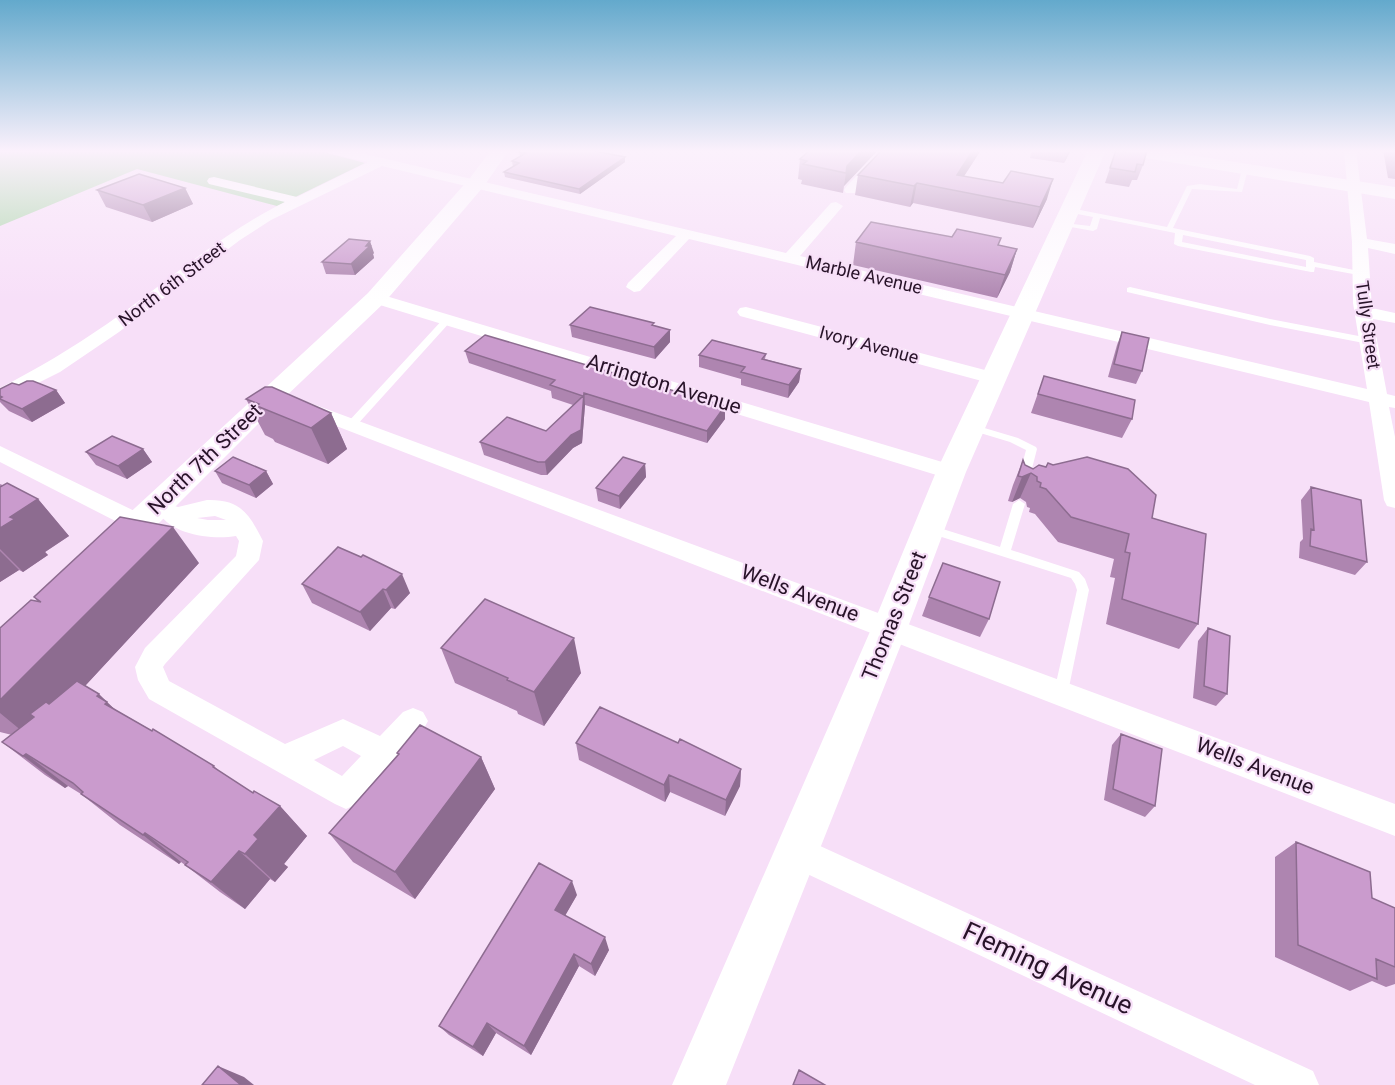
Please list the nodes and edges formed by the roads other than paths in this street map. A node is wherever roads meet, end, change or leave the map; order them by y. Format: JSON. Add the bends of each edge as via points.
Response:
{"nodes":[{"id":1,"x":297,"y":201,"type":"edge"},
{"id":2,"x":462,"y":201,"type":"edge"},
{"id":3,"x":551,"y":201,"type":"edge"},
{"id":4,"x":1074,"y":201,"type":"edge"},
{"id":5,"x":1183,"y":201,"type":"edge"},
{"id":6,"x":1355,"y":201,"type":"edge"},
{"id":7,"x":836,"y":206,"type":"dead end"},
{"id":8,"x":1097,"y":215,"type":"junction"},
{"id":9,"x":1067,"y":217,"type":"junction"},
{"id":10,"x":1169,"y":230,"type":"junction"},
{"id":11,"x":687,"y":233,"type":"junction"},
{"id":12,"x":1360,"y":242,"type":"junction"},
{"id":13,"x":1395,"y":249,"type":"edge"},
{"id":14,"x":790,"y":258,"type":"junction"},
{"id":15,"x":1361,"y":274,"type":"junction"},
{"id":16,"x":634,"y":287,"type":"dead end"},
{"id":17,"x":1130,"y":290,"type":"dead end"},
{"id":18,"x":376,"y":298,"type":"junction"},
{"id":19,"x":746,"y":312,"type":"dead end"},
{"id":20,"x":1364,"y":312,"type":"junction"},
{"id":21,"x":1021,"y":313,"type":"junction"},
{"id":22,"x":1395,"y":318,"type":"edge"},
{"id":23,"x":448,"y":319,"type":"junction"},
{"id":24,"x":1369,"y":341,"type":"junction"},
{"id":25,"x":993,"y":378,"type":"junction"},
{"id":26,"x":272,"y":394,"type":"junction"},
{"id":27,"x":0,"y":396,"type":"edge"},
{"id":28,"x":1387,"y":400,"type":"edge"},
{"id":29,"x":352,"y":424,"type":"junction"},
{"id":30,"x":971,"y":427,"type":"junction"},
{"id":31,"x":0,"y":453,"type":"edge"},
{"id":32,"x":951,"y":472,"type":"junction"},
{"id":33,"x":1022,"y":488,"type":"edge"},
{"id":34,"x":1395,"y":500,"type":"edge"},
{"id":35,"x":1019,"y":504,"type":"dead end"},
{"id":36,"x":156,"y":516,"type":"junction"},
{"id":37,"x":929,"y":528,"type":"junction"},
{"id":38,"x":1004,"y":552,"type":"junction"},
{"id":39,"x":90,"y":570,"type":"edge"},
{"id":40,"x":890,"y":627,"type":"junction"},
{"id":41,"x":1061,"y":692,"type":"junction"},
{"id":42,"x":413,"y":721,"type":"dead end"},
{"id":43,"x":385,"y":753,"type":"junction"},
{"id":44,"x":285,"y":759,"type":"junction"},
{"id":45,"x":1395,"y":819,"type":"edge"},
{"id":46,"x":796,"y":851,"type":"junction"},
{"id":47,"x":699,"y":1085,"type":"edge"},
{"id":48,"x":1299,"y":1085,"type":"edge"}],
"edges":[{"from":1,"to":27,"type":"street","name":"North 6th Street","via":[[235,237],[93,342]]},
{"from":2,"to":18,"type":"main road","name":"North 7th Street"},
{"from":3,"to":11,"type":"street","name":"Marble Avenue"},
{"from":4,"to":9,"type":"main road","name":"Thomas Street"},
{"from":5,"to":10,"type":"lane"},
{"from":6,"to":12,"type":"street","name":"Tully Street"},
{"from":7,"to":14,"type":"street"},
{"from":8,"to":9,"type":"lane"},
{"from":8,"to":9,"type":"lane","via":[[1093,229]]},
{"from":8,"to":10,"type":"lane"},
{"from":9,"to":21,"type":"main road","name":"Thomas Street"},
{"from":10,"to":15,"type":"lane","via":[[1179,232],[1178,244],[1311,270],[1310,264]]},
{"from":11,"to":14,"type":"street","name":"Marble Avenue"},
{"from":11,"to":16,"type":"street"},
{"from":12,"to":13,"type":"street"},
{"from":12,"to":15,"type":"street","name":"Tully Street"},
{"from":14,"to":21,"type":"street","name":"Marble Avenue"},
{"from":15,"to":20,"type":"street","name":"Tully Street"},
{"from":17,"to":24,"type":"lane"},
{"from":18,"to":23,"type":"street","name":"Arrington Avenue"},
{"from":18,"to":26,"type":"main road","name":"North 7th Street"},
{"from":19,"to":25,"type":"street","name":"Ivory Avenue"},
{"from":20,"to":22,"type":"street"},
{"from":20,"to":24,"type":"street","name":"Tully Street"},
{"from":21,"to":25,"type":"main road","name":"Thomas Street"},
{"from":21,"to":28,"type":"street","name":"Marble Avenue","via":[[1187,361]]},
{"from":23,"to":29,"type":"lane"},
{"from":23,"to":32,"type":"street","name":"Arrington Avenue"},
{"from":24,"to":28,"type":"street","name":"Tully Street"},
{"from":25,"to":30,"type":"main road","name":"Thomas Street"},
{"from":26,"to":29,"type":"street","name":"Wells Avenue"},
{"from":26,"to":36,"type":"main road","name":"North 7th Street"},
{"from":28,"to":34,"type":"street","name":"Tully Street"},
{"from":29,"to":40,"type":"street","name":"Wells Avenue"},
{"from":30,"to":32,"type":"main road","name":"Thomas Street"},
{"from":30,"to":33,"type":"lane","via":[[1032,449]]},
{"from":31,"to":36,"type":"street"},
{"from":32,"to":37,"type":"main road","name":"Thomas Street"},
{"from":35,"to":38,"type":"lane"},
{"from":36,"to":39,"type":"main road","name":"North 7th Street"},
{"from":36,"to":44,"type":"street","via":[[220,531],[242,526],[251,541],[247,560],[155,656],[149,667],[152,680],[159,690]]},
{"from":37,"to":38,"type":"lane"},
{"from":37,"to":40,"type":"main road","name":"Thomas Street"},
{"from":38,"to":41,"type":"lane","via":[[1075,575],[1082,582]]},
{"from":40,"to":41,"type":"street","name":"Wells Avenue"},
{"from":40,"to":46,"type":"main road","name":"Thomas Street"},
{"from":41,"to":45,"type":"street","name":"Wells Avenue"},
{"from":42,"to":43,"type":"street"},
{"from":43,"to":44,"type":"street","via":[[343,732]]},
{"from":43,"to":44,"type":"street","via":[[346,794]]},
{"from":46,"to":47,"type":"main road","name":"Thomas Street"},
{"from":46,"to":48,"type":"street","name":"Fleming Avenue"}]}
